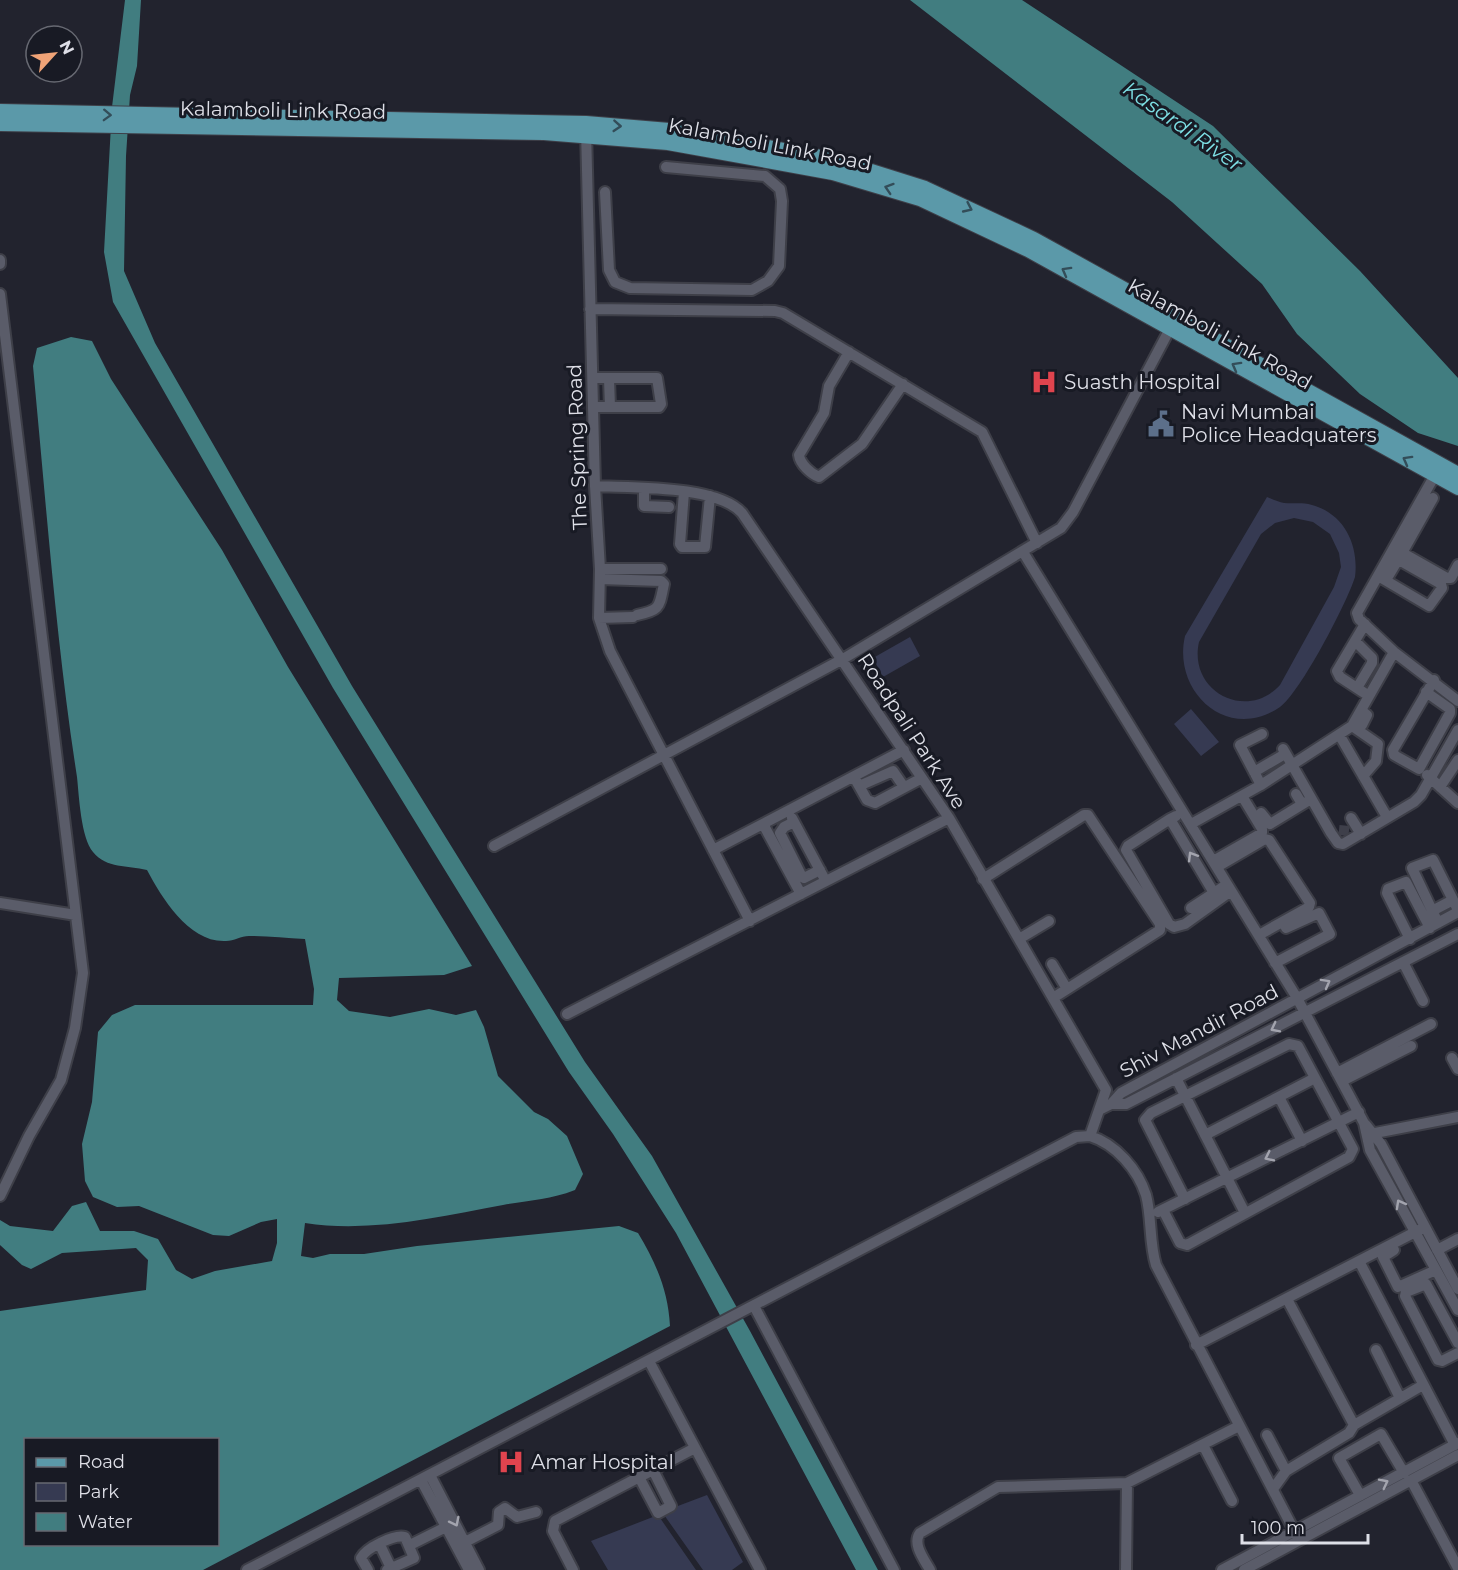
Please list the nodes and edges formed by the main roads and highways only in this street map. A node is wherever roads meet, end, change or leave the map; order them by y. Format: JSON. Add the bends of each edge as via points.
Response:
{"nodes":[{"id":1,"x":0,"y":111,"type":"edge"},
{"id":2,"x":27,"y":118,"type":"junction"},
{"id":3,"x":0,"y":124,"type":"edge"},
{"id":4,"x":1172,"y":323,"type":"junction"},
{"id":5,"x":1458,"y":474,"type":"edge"},
{"id":6,"x":1458,"y":488,"type":"edge"}],
"edges":[{"from":1,"to":2,"type":"main road","name":"Kalamboli Link Road"},
{"from":2,"to":3,"type":"main road","name":"Kalamboli Link Road"},
{"from":2,"to":4,"type":"main road","name":"Kalamboli Link Road","via":[[586,130],[740,154],[895,190],[1028,250]]},
{"from":4,"to":5,"type":"main road","name":"Kalamboli Link Road"},
{"from":6,"to":4,"type":"main road","name":"Kalamboli Link Road","one_way":true}]}
